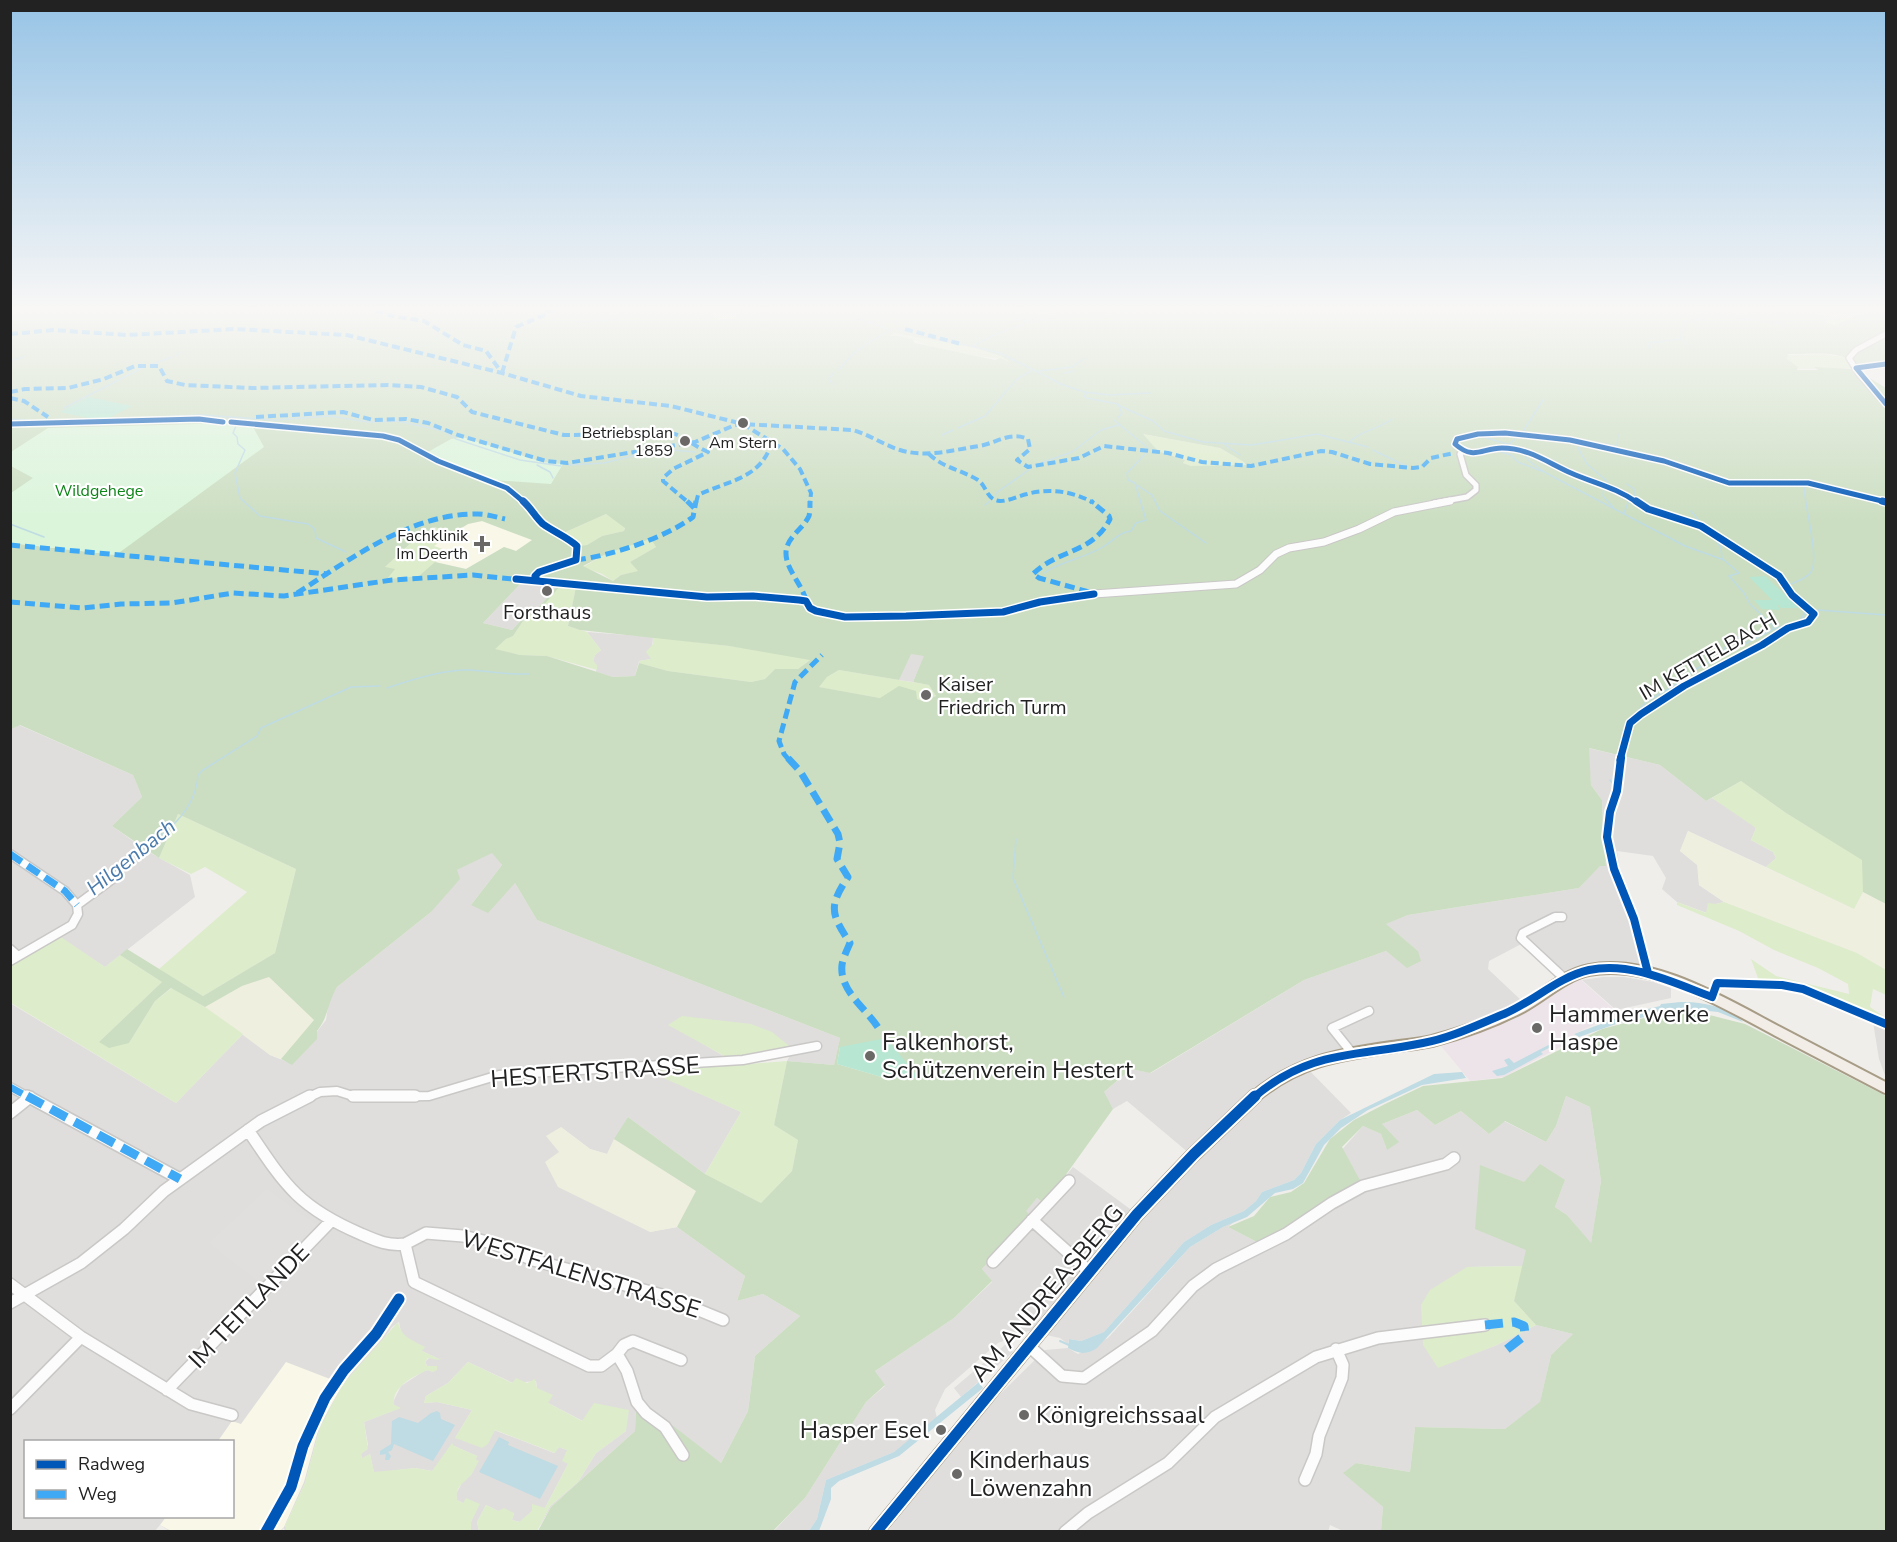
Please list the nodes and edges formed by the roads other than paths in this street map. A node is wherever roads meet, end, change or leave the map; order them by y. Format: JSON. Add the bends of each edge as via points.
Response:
{"nodes":[{"id":1,"x":1865,"y":379,"type":"edge"},
{"id":2,"x":1887,"y":404,"type":"edge"},
{"id":3,"x":1463,"y":451,"type":"junction"},
{"id":4,"x":1887,"y":502,"type":"edge"},
{"id":5,"x":1094,"y":594,"type":"dead end"},
{"id":6,"x":10,"y":854,"type":"edge"},
{"id":7,"x":119,"y":874,"type":"dead end"},
{"id":8,"x":77,"y":905,"type":"junction"},
{"id":9,"x":1562,"y":917,"type":"dead end"},
{"id":10,"x":10,"y":949,"type":"edge"},
{"id":11,"x":14,"y":959,"type":"edge"},
{"id":12,"x":1648,"y":973,"type":"junction"},
{"id":13,"x":1564,"y":979,"type":"junction"},
{"id":14,"x":1369,"y":1011,"type":"dead end"},
{"id":15,"x":816,"y":1046,"type":"dead end"},
{"id":16,"x":1352,"y":1053,"type":"junction"},
{"id":17,"x":10,"y":1087,"type":"edge"},
{"id":18,"x":1887,"y":1088,"type":"edge"},
{"id":19,"x":30,"y":1097,"type":"junction"},
{"id":20,"x":10,"y":1113,"type":"edge"},
{"id":21,"x":248,"y":1130,"type":"junction"},
{"id":22,"x":1454,"y":1158,"type":"dead end"},
{"id":23,"x":180,"y":1179,"type":"junction"},
{"id":24,"x":1069,"y":1181,"type":"dead end"},
{"id":25,"x":332,"y":1221,"type":"junction"},
{"id":26,"x":1032,"y":1221,"type":"junction"},
{"id":27,"x":405,"y":1244,"type":"junction"},
{"id":28,"x":993,"y":1262,"type":"dead end"},
{"id":29,"x":1090,"y":1272,"type":"junction"},
{"id":30,"x":10,"y":1284,"type":"edge"},
{"id":31,"x":24,"y":1296,"type":"junction"},
{"id":32,"x":10,"y":1303,"type":"edge"},
{"id":33,"x":723,"y":1320,"type":"dead end"},
{"id":34,"x":1485,"y":1325,"type":"dead end"},
{"id":35,"x":81,"y":1337,"type":"junction"},
{"id":36,"x":1029,"y":1347,"type":"junction"},
{"id":37,"x":1336,"y":1349,"type":"junction"},
{"id":38,"x":617,"y":1354,"type":"junction"},
{"id":39,"x":681,"y":1360,"type":"dead end"},
{"id":40,"x":167,"y":1390,"type":"junction"},
{"id":41,"x":10,"y":1409,"type":"edge"},
{"id":42,"x":232,"y":1415,"type":"dead end"},
{"id":43,"x":683,"y":1455,"type":"dead end"},
{"id":44,"x":1305,"y":1480,"type":"dead end"},
{"id":45,"x":876,"y":1532,"type":"edge"},
{"id":46,"x":1065,"y":1532,"type":"edge"}],
"edges":[{"from":1,"to":2,"type":"street"},
{"from":3,"to":4,"type":"street","via":[[1455,444],[1462,437],[1517,434],[1613,449],[1744,486],[1796,482]]},
{"from":3,"to":5,"type":"street","via":[[1460,454],[1466,475],[1476,485],[1467,497],[1406,509],[1323,542],[1289,548],[1236,584]]},
{"from":3,"to":12,"type":"street","name":"IM KETTELBACH","via":[[1481,453],[1502,448],[1529,452],[1571,473],[1617,489],[1648,509],[1701,526],[1779,576],[1792,595],[1814,614],[1808,622],[1788,628],[1684,686],[1630,723],[1607,837]]},
{"from":6,"to":8,"type":"street","via":[[65,891]]},
{"from":7,"to":8,"type":"street"},
{"from":8,"to":11,"type":"street","via":[[78,914],[72,925]]},
{"from":9,"to":13,"type":"street","via":[[1523,933],[1521,938]]},
{"from":10,"to":11,"type":"street"},
{"from":12,"to":13,"type":"main road","name":"AM ANDREASBERG","via":[[1589,970]]},
{"from":12,"to":18,"type":"main road","name":"AM ANDREASBERG","via":[[1712,997]]},
{"from":13,"to":16,"type":"main road","name":"AM ANDREASBERG","via":[[1504,1015],[1432,1041]]},
{"from":14,"to":16,"type":"street","via":[[1332,1028]]},
{"from":15,"to":21,"type":"street","name":"HESTERTSTRASSE","via":[[743,1060],[499,1075],[429,1096],[356,1097],[329,1090],[292,1104]]},
{"from":16,"to":29,"type":"main road","name":"AM ANDREASBERG","via":[[1309,1063],[1268,1085],[1167,1182]]},
{"from":17,"to":19,"type":"street"},
{"from":19,"to":20,"type":"street"},
{"from":19,"to":23,"type":"street"},
{"from":21,"to":23,"type":"street","name":"HESTERTSTRASSE"},
{"from":21,"to":25,"type":"street","name":"WESTFALENSTRASSE","via":[[300,1200]]},
{"from":22,"to":36,"type":"street","via":[[1446,1164],[1363,1186],[1286,1234],[1216,1269],[1193,1287],[1152,1331],[1084,1378],[1062,1376]]},
{"from":23,"to":31,"type":"street","name":"HESTERTSTRASSE","via":[[100,1249]]},
{"from":24,"to":26,"type":"street"},
{"from":25,"to":27,"type":"street","name":"WESTFALENSTRASSE","via":[[390,1246]]},
{"from":25,"to":40,"type":"street","name":"IM TEITLANDE"},
{"from":26,"to":28,"type":"street"},
{"from":26,"to":29,"type":"street","name":"AM ANDREASBERG"},
{"from":27,"to":33,"type":"street","name":"WESTFALENSTRASSE","via":[[426,1233],[463,1236],[496,1244],[533,1260],[662,1295]]},
{"from":27,"to":38,"type":"street","via":[[414,1282],[589,1366],[601,1366]]},
{"from":29,"to":36,"type":"main road","name":"AM ANDREASBERG"},
{"from":30,"to":31,"type":"street"},
{"from":31,"to":32,"type":"street","name":"HESTERTSTRASSE"},
{"from":31,"to":35,"type":"street"},
{"from":34,"to":37,"type":"street","via":[[1378,1338]]},
{"from":35,"to":40,"type":"street"},
{"from":35,"to":41,"type":"street"},
{"from":36,"to":45,"type":"main road","name":"AM ANDREASBERG"},
{"from":37,"to":44,"type":"street","via":[[1343,1365],[1342,1378]]},
{"from":37,"to":46,"type":"street","via":[[1215,1418],[1168,1463]]},
{"from":38,"to":39,"type":"street","via":[[633,1341]]},
{"from":38,"to":43,"type":"street","via":[[638,1402],[665,1427]]},
{"from":40,"to":42,"type":"street","via":[[191,1404]]}]}
